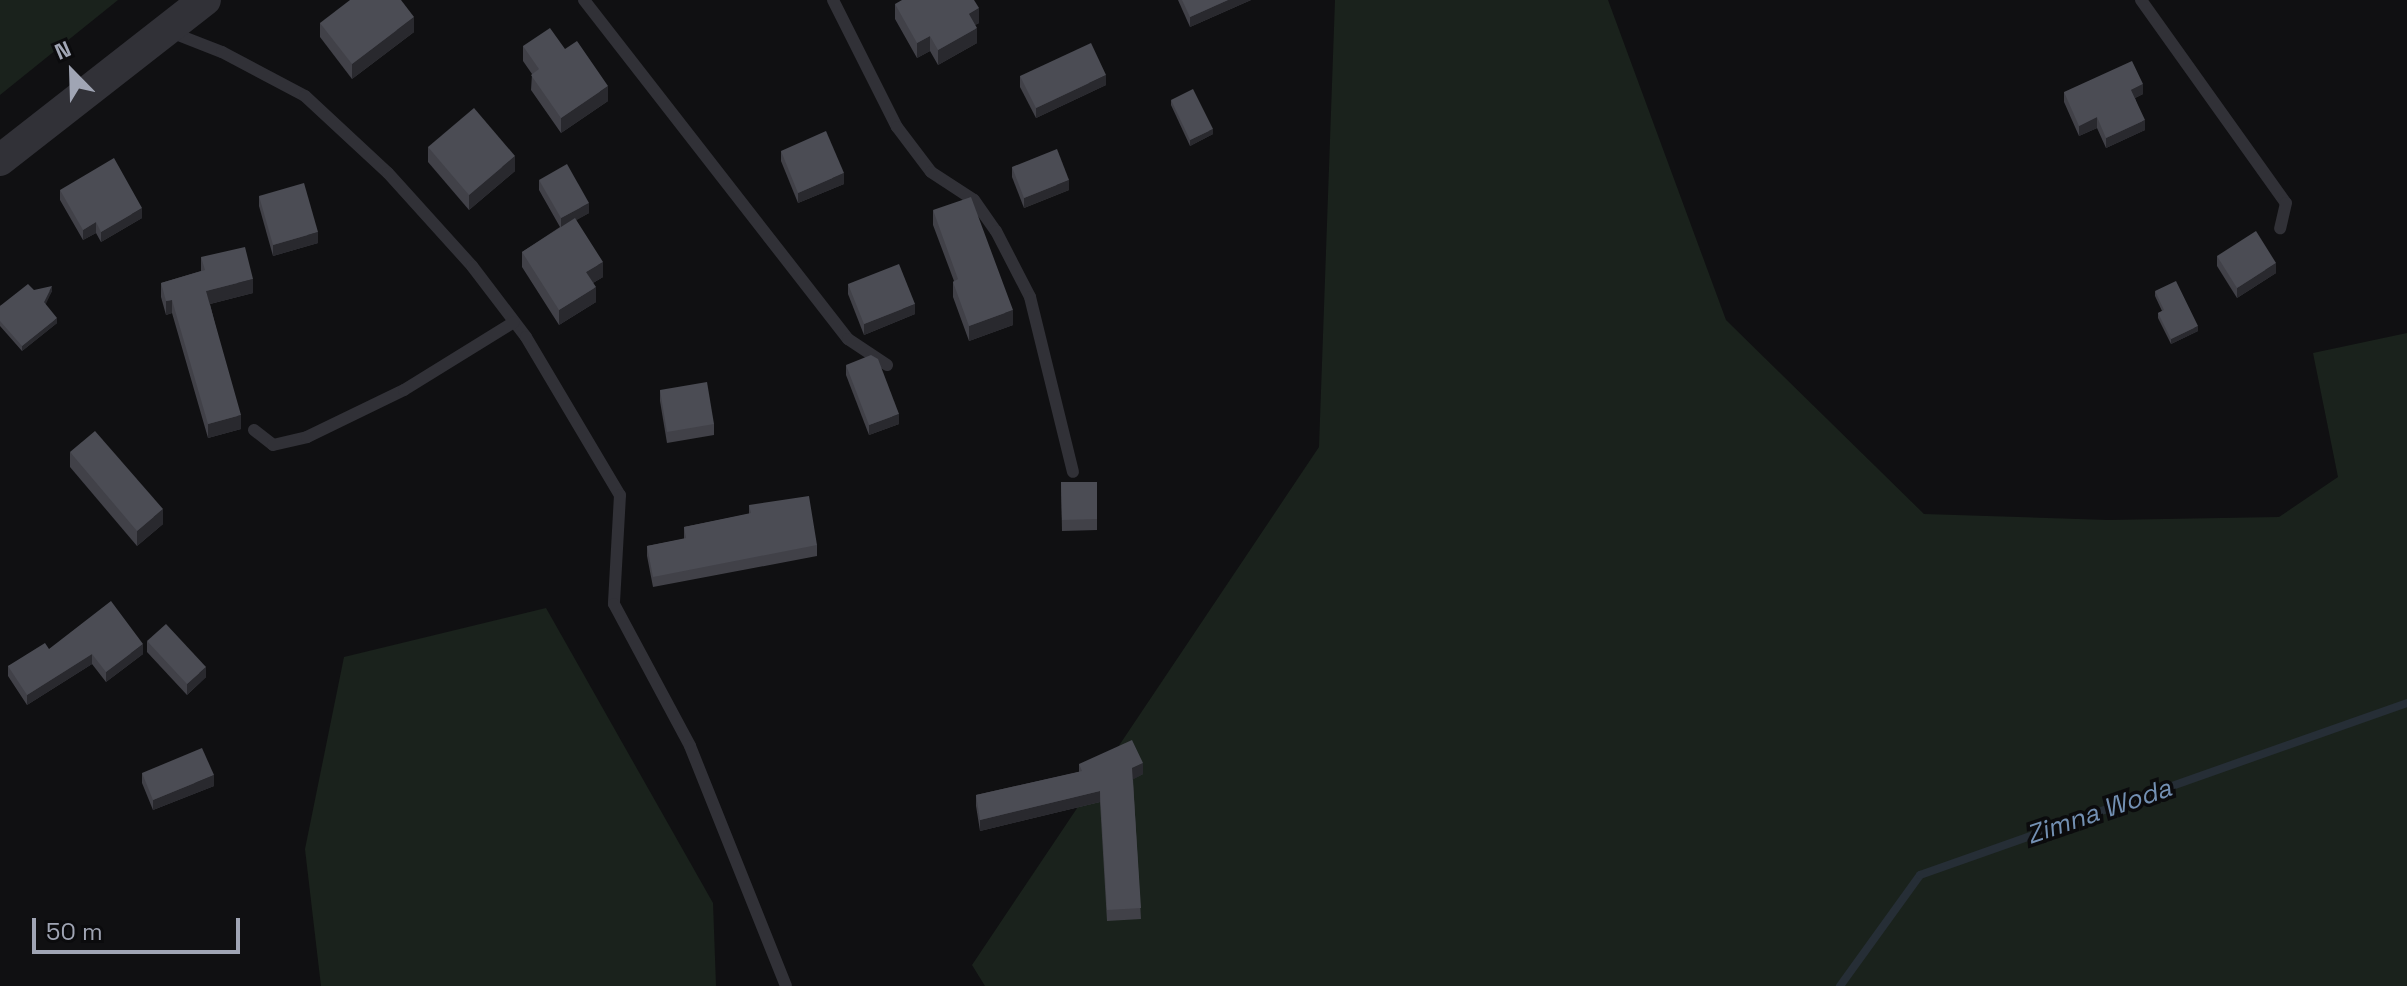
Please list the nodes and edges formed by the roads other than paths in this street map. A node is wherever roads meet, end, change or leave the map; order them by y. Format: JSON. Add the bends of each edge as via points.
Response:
{"nodes":[{"id":1,"x":205,"y":0,"type":"edge"},
{"id":2,"x":584,"y":0,"type":"edge"},
{"id":3,"x":833,"y":0,"type":"edge"},
{"id":4,"x":2141,"y":0,"type":"edge"},
{"id":5,"x":165,"y":30,"type":"junction"},
{"id":6,"x":0,"y":160,"type":"edge"},
{"id":7,"x":2280,"y":228,"type":"dead end"},
{"id":8,"x":514,"y":322,"type":"junction"},
{"id":9,"x":887,"y":365,"type":"dead end"},
{"id":10,"x":254,"y":430,"type":"dead end"},
{"id":11,"x":1073,"y":472,"type":"dead end"},
{"id":12,"x":786,"y":986,"type":"edge"}],
"edges":[{"from":1,"to":5,"type":"street"},
{"from":2,"to":9,"type":"lane","via":[[848,339]]},
{"from":3,"to":11,"type":"lane","via":[[897,127],[931,172],[974,200],[1010,257],[1030,297]]},
{"from":4,"to":7,"type":"lane","via":[[2286,203]]},
{"from":5,"to":6,"type":"street"},
{"from":5,"to":8,"type":"lane","via":[[305,96],[388,173]]},
{"from":8,"to":10,"type":"lane","via":[[404,390],[307,437],[273,445]]},
{"from":8,"to":12,"type":"lane","via":[[620,495],[614,604],[690,746]]}]}
